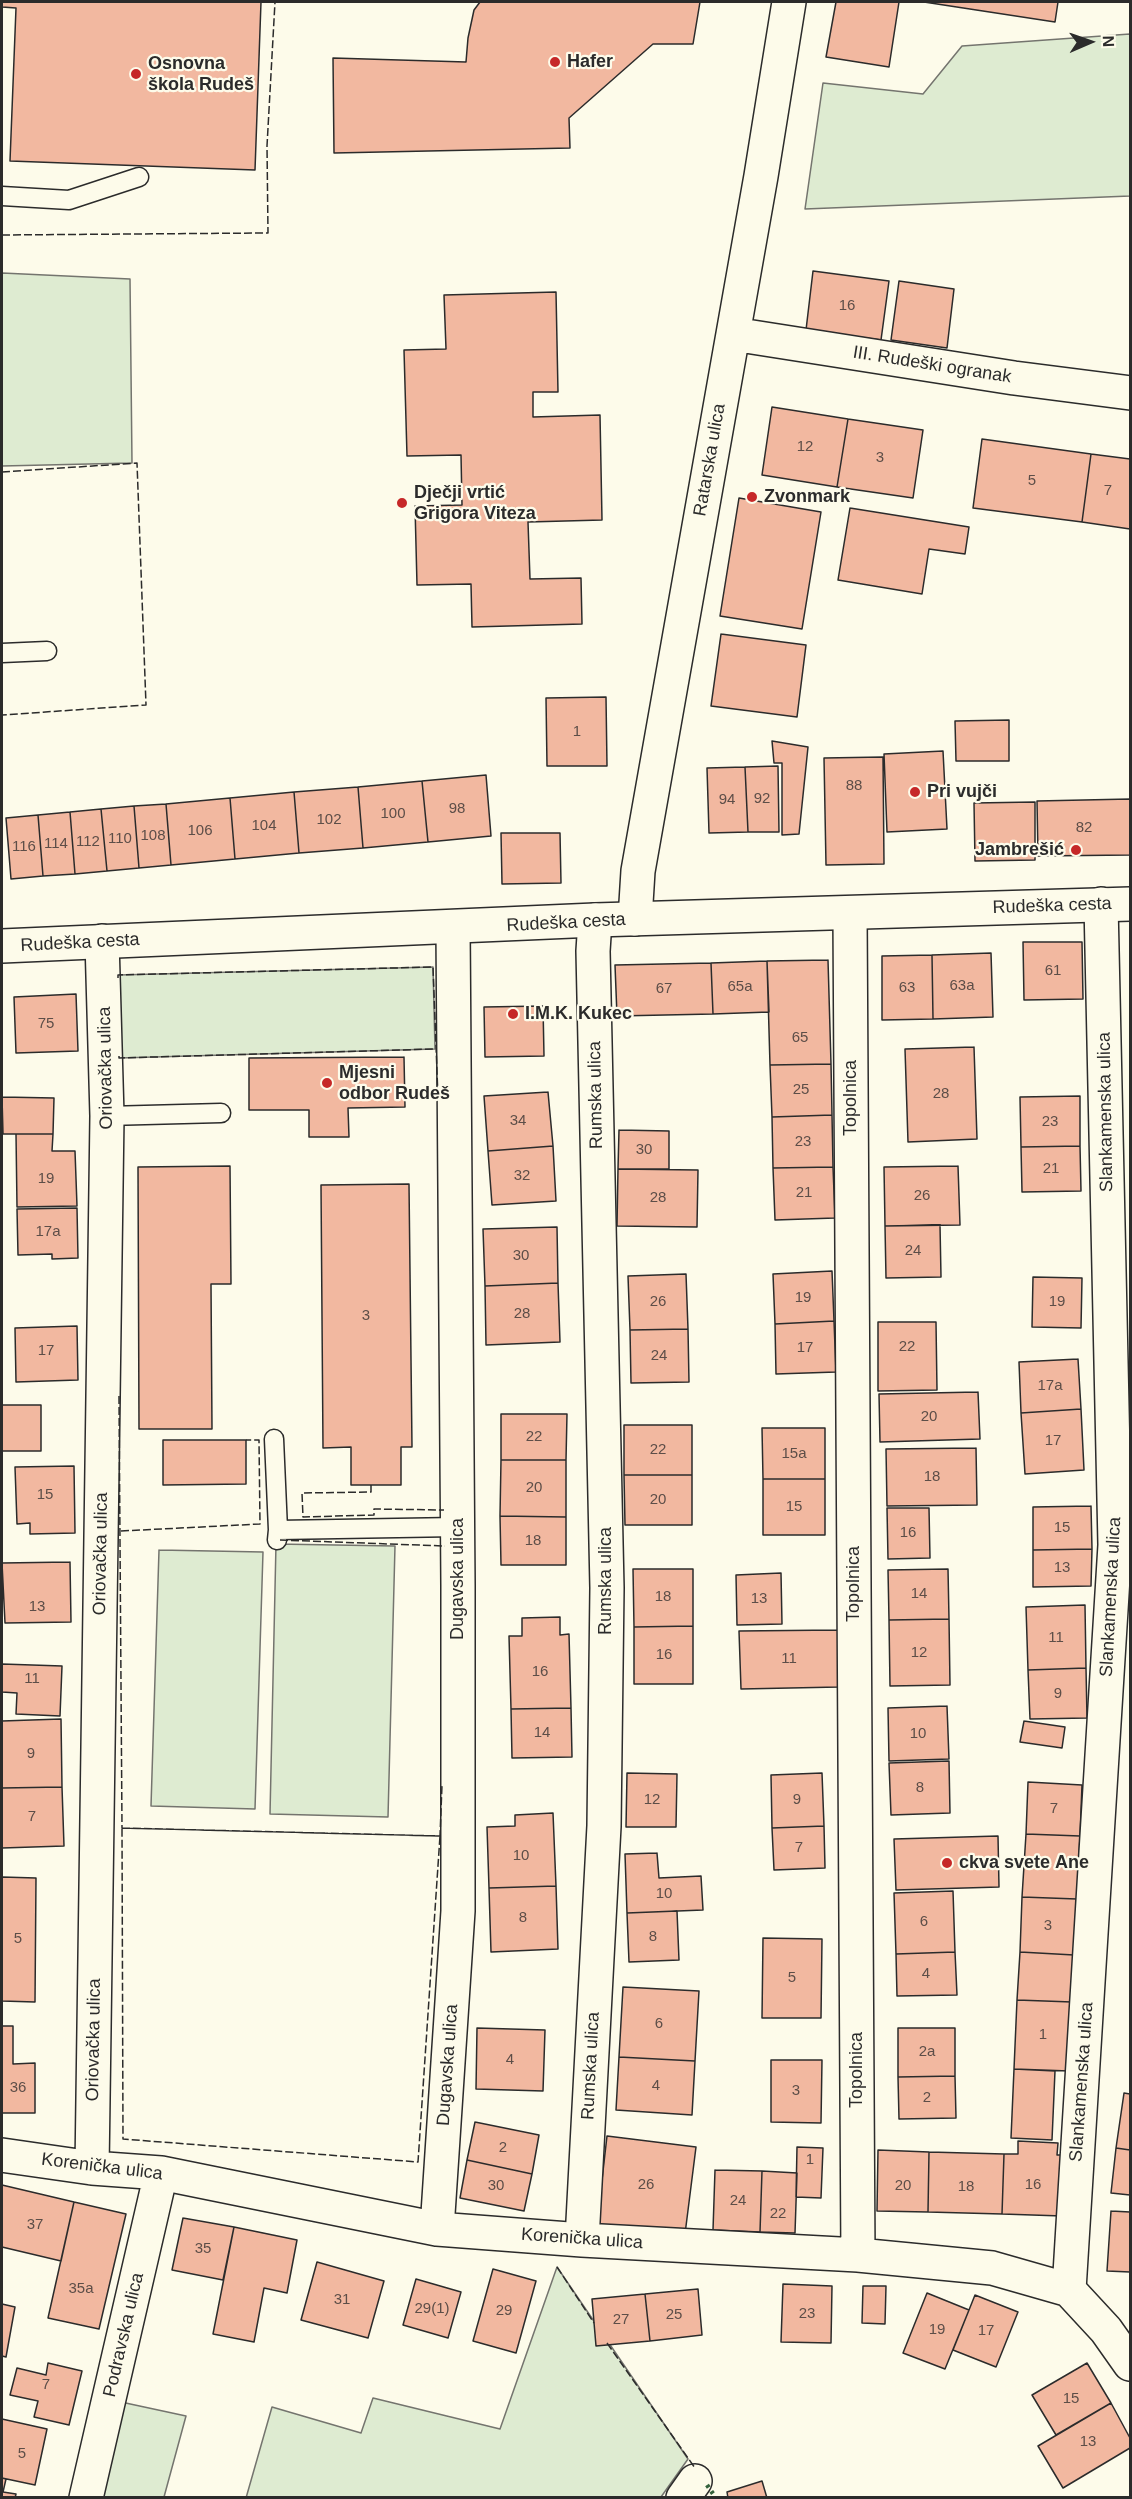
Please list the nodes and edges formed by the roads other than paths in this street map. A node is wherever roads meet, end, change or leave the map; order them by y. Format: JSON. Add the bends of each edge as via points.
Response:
{"nodes":[{"id":1,"x":789,"y":2,"type":"edge"},
{"id":2,"x":139,"y":177,"type":"dead end"},
{"id":3,"x":2,"y":196,"type":"edge"},
{"id":4,"x":734,"y":334,"type":"junction"},
{"id":5,"x":1131,"y":393,"type":"edge"},
{"id":6,"x":47,"y":651,"type":"dead end"},
{"id":7,"x":2,"y":653,"type":"edge"},
{"id":8,"x":1116,"y":904,"type":"edge"},
{"id":9,"x":850,"y":914,"type":"junction"},
{"id":10,"x":595,"y":920,"type":"junction"},
{"id":11,"x":635,"y":920,"type":"junction"},
{"id":12,"x":453,"y":928,"type":"junction"},
{"id":13,"x":102,"y":941,"type":"junction"},
{"id":14,"x":2,"y":946,"type":"edge"},
{"id":15,"x":221,"y":1113,"type":"dead end"},
{"id":16,"x":107,"y":1116,"type":"junction"},
{"id":17,"x":274,"y":1439,"type":"dead end"},
{"id":18,"x":458,"y":1527,"type":"junction"},
{"id":19,"x":2,"y":2155,"type":"edge"},
{"id":20,"x":92,"y":2168,"type":"junction"},
{"id":21,"x":161,"y":2173,"type":"junction"},
{"id":22,"x":437,"y":2229,"type":"junction"},
{"id":23,"x":582,"y":2240,"type":"junction"},
{"id":24,"x":858,"y":2254,"type":"junction"},
{"id":25,"x":1070,"y":2290,"type":"junction"},
{"id":26,"x":1131,"y":2364,"type":"edge"},
{"id":27,"x":86,"y":2498,"type":"edge"}],
"edges":[{"from":1,"to":4,"type":"street","name":"Ratarska ulica"},
{"from":2,"to":3,"type":"lane","via":[[69,200]]},
{"from":4,"to":5,"type":"street","name":"III. Rudeški ogranak"},
{"from":4,"to":11,"type":"street","name":"Ratarska ulica","via":[[638,871]]},
{"from":6,"to":7,"type":"lane"},
{"from":8,"to":9,"type":"street","name":"Rudeška cesta"},
{"from":8,"to":25,"type":"street","name":"Slankamenska ulica","via":[[1115,1545]]},
{"from":9,"to":11,"type":"street","name":"Rudeška cesta"},
{"from":9,"to":24,"type":"street","name":"Topolnica"},
{"from":10,"to":11,"type":"street","name":"Rudeška cesta"},
{"from":10,"to":12,"type":"street","name":"Rudeška cesta"},
{"from":10,"to":23,"type":"street","name":"Rumska ulica","via":[[592,951],[607,1588],[604,1826]]},
{"from":12,"to":13,"type":"street","name":"Rudeška cesta"},
{"from":12,"to":18,"type":"street","name":"Dugavska ulica"},
{"from":13,"to":14,"type":"street","name":"Rudeška cesta"},
{"from":13,"to":16,"type":"street","name":"Oriovačka ulica"},
{"from":15,"to":16,"type":"lane"},
{"from":16,"to":20,"type":"street","name":"Oriovačka ulica"},
{"from":17,"to":18,"type":"lane","via":[[278,1535]]},
{"from":18,"to":22,"type":"street","name":"Dugavska ulica","via":[[458,1911]]},
{"from":19,"to":20,"type":"street","name":"Korenička ulica"},
{"from":20,"to":21,"type":"street","name":"Korenička ulica"},
{"from":21,"to":22,"type":"street","name":"Korenička ulica"},
{"from":21,"to":27,"type":"street","name":"Podravska ulica"},
{"from":22,"to":23,"type":"street","name":"Korenička ulica"},
{"from":23,"to":24,"type":"street","name":"Korenička ulica"},
{"from":24,"to":25,"type":"street","name":"Korenička ulica","via":[[992,2268]]},
{"from":25,"to":26,"type":"street"}]}
